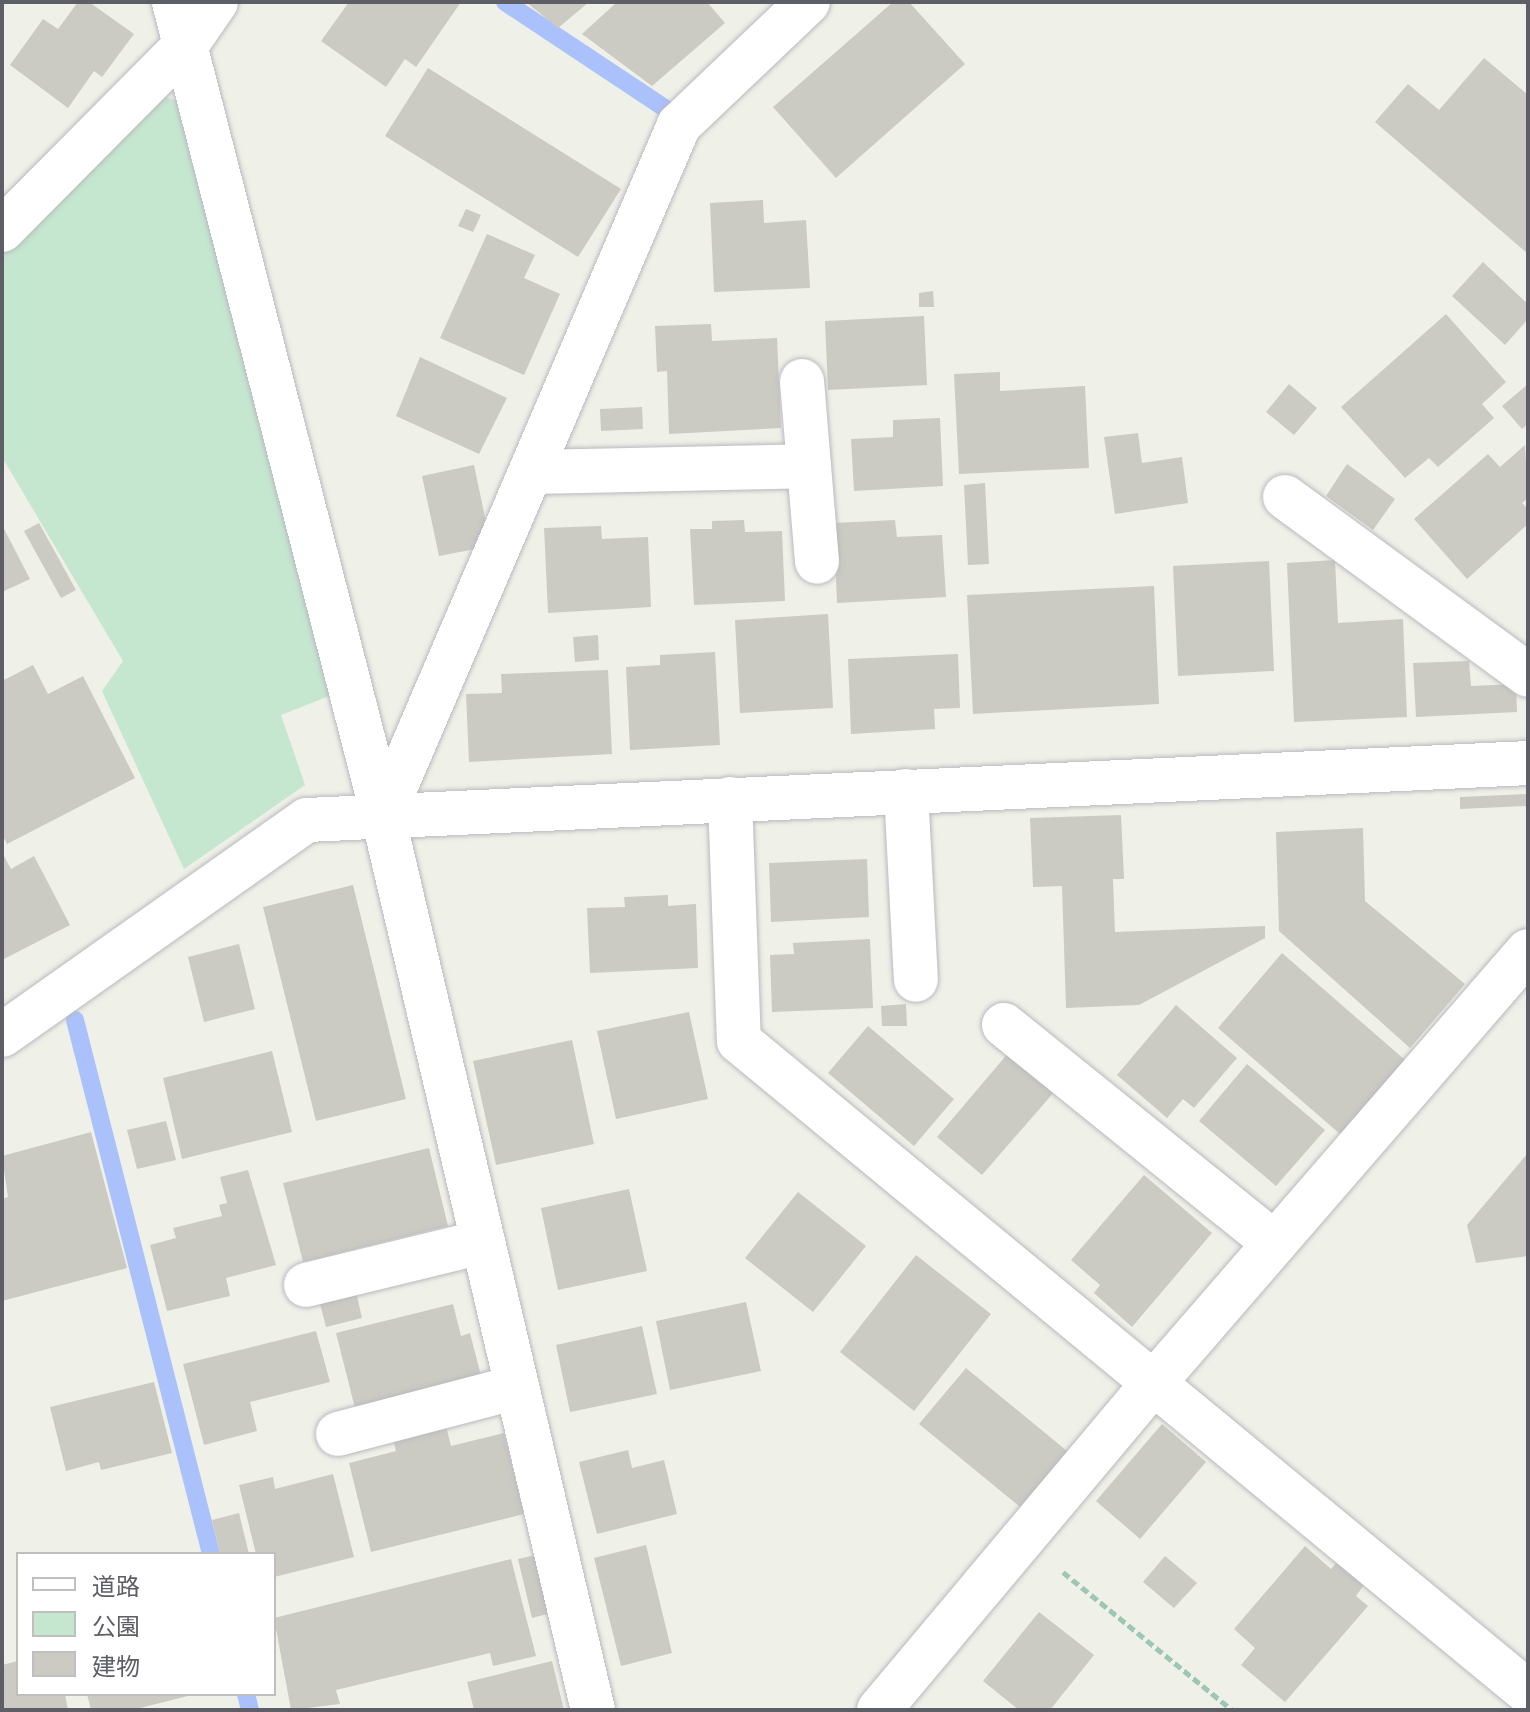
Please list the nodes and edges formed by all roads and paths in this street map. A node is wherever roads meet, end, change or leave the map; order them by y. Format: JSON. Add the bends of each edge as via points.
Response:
{"nodes":[{"id":1,"x":174,"y":2,"type":"edge"},
{"id":2,"x":216,"y":2,"type":"edge"},
{"id":3,"x":808,"y":2,"type":"edge"},
{"id":4,"x":187,"y":44,"type":"junction"},
{"id":5,"x":2,"y":230,"type":"edge"},
{"id":6,"x":802,"y":381,"type":"dead end"},
{"id":7,"x":809,"y":466,"type":"junction"},
{"id":8,"x":533,"y":472,"type":"junction"},
{"id":9,"x":1285,"y":497,"type":"dead end"},
{"id":10,"x":817,"y":562,"type":"dead end"},
{"id":11,"x":1528,"y":675,"type":"edge"},
{"id":12,"x":1528,"y":763,"type":"edge"},
{"id":13,"x":906,"y":791,"type":"junction"},
{"id":14,"x":730,"y":799,"type":"junction"},
{"id":15,"x":383,"y":816,"type":"junction"},
{"id":16,"x":1528,"y":951,"type":"edge"},
{"id":17,"x":916,"y":980,"type":"dead end"},
{"id":18,"x":1004,"y":1025,"type":"dead end"},
{"id":19,"x":2,"y":1035,"type":"edge"},
{"id":20,"x":483,"y":1242,"type":"junction"},
{"id":21,"x":1274,"y":1243,"type":"junction"},
{"id":22,"x":306,"y":1285,"type":"dead end"},
{"id":23,"x":1152,"y":1385,"type":"junction"},
{"id":24,"x":517,"y":1387,"type":"junction"},
{"id":25,"x":338,"y":1434,"type":"dead end"},
{"id":26,"x":1022,"y":1538,"type":"junction"},
{"id":27,"x":1528,"y":1692,"type":"edge"},
{"id":28,"x":593,"y":1710,"type":"edge"},
{"id":29,"x":879,"y":1710,"type":"edge"},
{"id":30,"x":1232,"y":1710,"type":"edge"}],
"edges":[{"from":1,"to":4,"type":"street"},
{"from":2,"to":4,"type":"street"},
{"from":3,"to":8,"type":"street","via":[[679,125]]},
{"from":4,"to":5,"type":"street"},
{"from":4,"to":15,"type":"street"},
{"from":6,"to":7,"type":"street"},
{"from":7,"to":8,"type":"street"},
{"from":7,"to":10,"type":"street"},
{"from":8,"to":15,"type":"street"},
{"from":9,"to":11,"type":"street"},
{"from":12,"to":13,"type":"street"},
{"from":13,"to":14,"type":"street"},
{"from":13,"to":17,"type":"street"},
{"from":14,"to":15,"type":"street"},
{"from":14,"to":23,"type":"street","via":[[739,1041]]},
{"from":15,"to":19,"type":"street","via":[[307,820]]},
{"from":15,"to":20,"type":"street"},
{"from":16,"to":21,"type":"street"},
{"from":18,"to":21,"type":"street"},
{"from":20,"to":22,"type":"street"},
{"from":20,"to":24,"type":"street"},
{"from":21,"to":23,"type":"street"},
{"from":23,"to":26,"type":"street"},
{"from":23,"to":27,"type":"street"},
{"from":24,"to":25,"type":"street"},
{"from":24,"to":28,"type":"street"},
{"from":26,"to":29,"type":"street"},
{"from":26,"to":30,"type":"path"}]}
